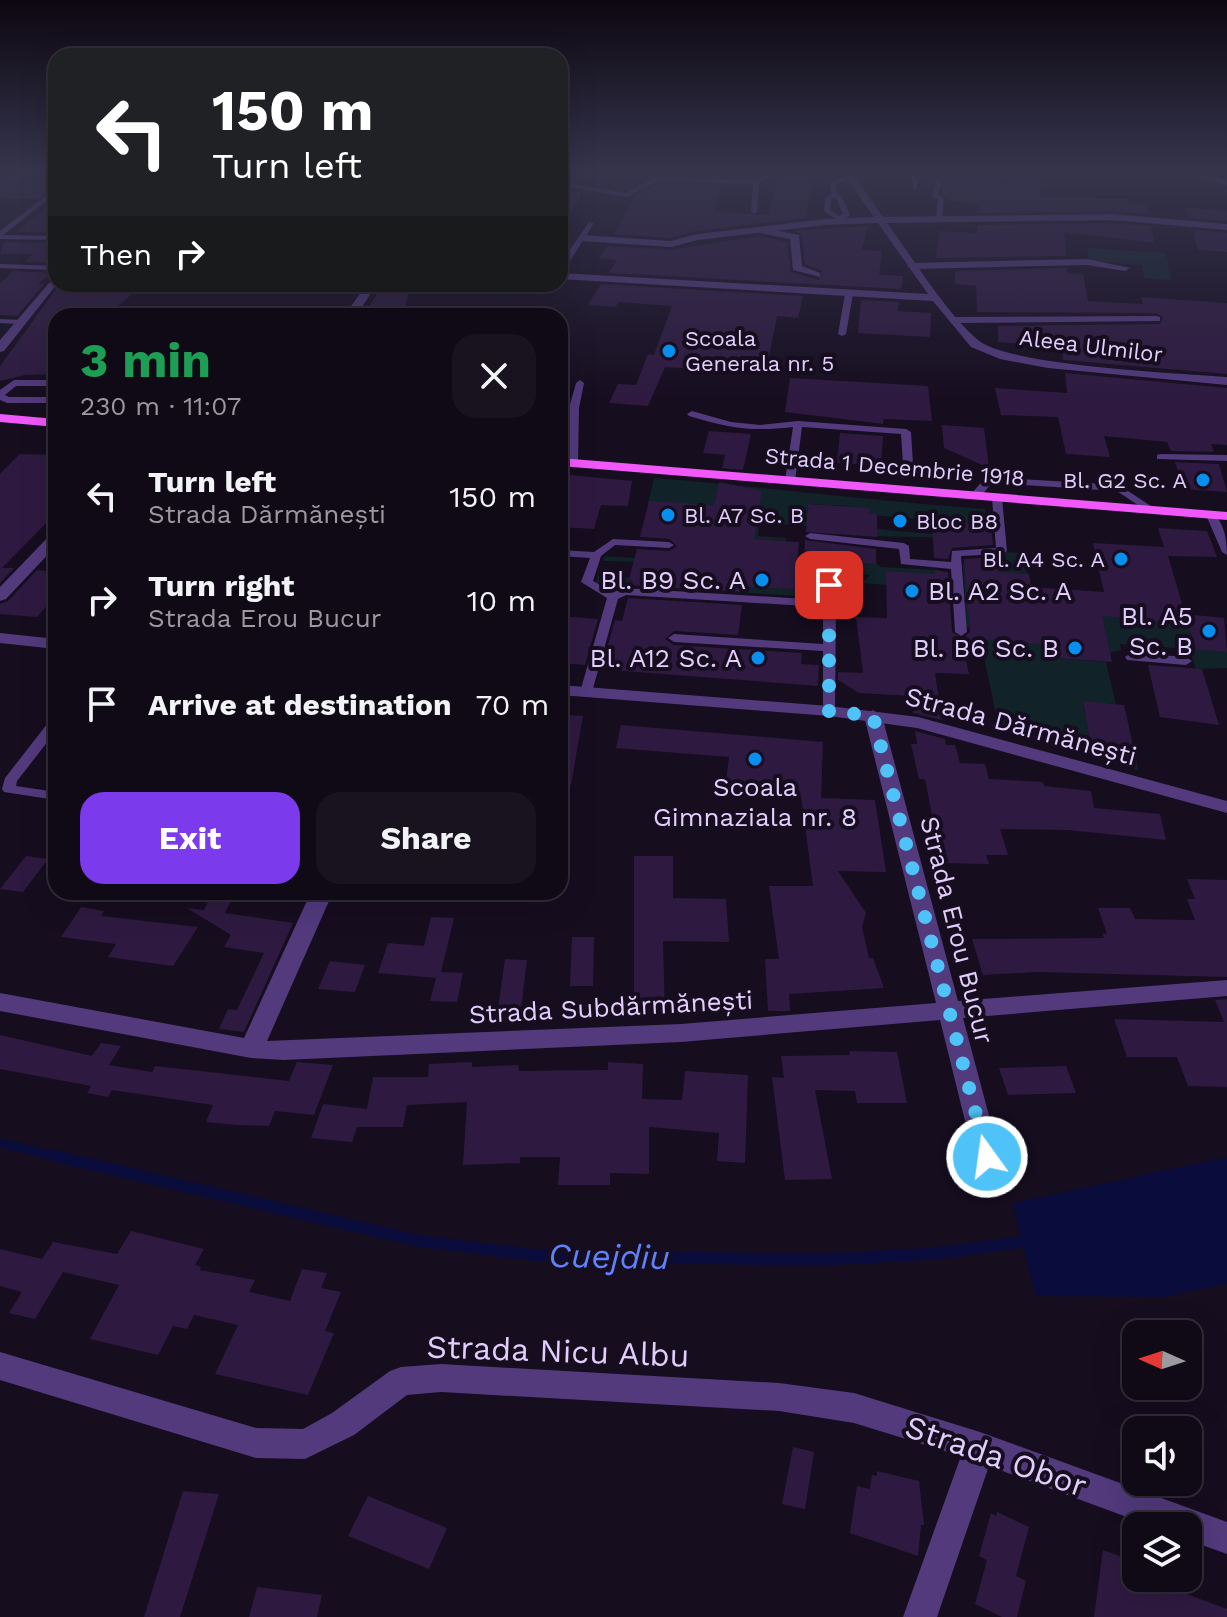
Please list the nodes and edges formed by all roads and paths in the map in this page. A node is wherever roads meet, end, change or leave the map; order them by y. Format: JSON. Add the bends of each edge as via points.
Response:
{"nodes":[{"id":1,"x":796,"y":248,"type":"edge"},
{"id":2,"x":900,"y":248,"type":"edge"},
{"id":3,"x":0,"y":266,"type":"edge"},
{"id":4,"x":912,"y":266,"type":"junction"},
{"id":5,"x":48,"y":268,"type":"edge"},
{"id":6,"x":1125,"y":268,"type":"dead end"},
{"id":7,"x":816,"y":275,"type":"dead end"},
{"id":8,"x":568,"y":276,"type":"edge"},
{"id":9,"x":48,"y":288,"type":"edge"},
{"id":10,"x":849,"y":294,"type":"junction"},
{"id":11,"x":936,"y":298,"type":"junction"},
{"id":12,"x":1156,"y":319,"type":"dead end"},
{"id":13,"x":954,"y":320,"type":"junction"},
{"id":14,"x":0,"y":321,"type":"edge"},
{"id":15,"x":21,"y":322,"type":"junction"},
{"id":16,"x":842,"y":334,"type":"dead end"},
{"id":17,"x":0,"y":348,"type":"edge"},
{"id":18,"x":1227,"y":381,"type":"edge"},
{"id":19,"x":48,"y":383,"type":"edge"},
{"id":20,"x":580,"y":383,"type":"dead end"},
{"id":21,"x":0,"y":395,"type":"edge"},
{"id":22,"x":48,"y":400,"type":"edge"},
{"id":23,"x":568,"y":408,"type":"edge"},
{"id":24,"x":574,"y":408,"type":"junction"},
{"id":25,"x":692,"y":414,"type":"dead end"},
{"id":26,"x":0,"y":418,"type":"edge"},
{"id":27,"x":48,"y":422,"type":"edge"},
{"id":28,"x":798,"y":424,"type":"junction"},
{"id":29,"x":568,"y":448,"type":"edge"},
{"id":30,"x":1160,"y":457,"type":"dead end"},
{"id":31,"x":1227,"y":458,"type":"edge"},
{"id":32,"x":568,"y":462,"type":"edge"},
{"id":33,"x":908,"y":464,"type":"dead end"},
{"id":34,"x":790,"y":481,"type":"junction"},
{"id":35,"x":975,"y":496,"type":"junction"},
{"id":36,"x":997,"y":498,"type":"junction"},
{"id":37,"x":1152,"y":510,"type":"junction"},
{"id":38,"x":1219,"y":515,"type":"edge"},
{"id":39,"x":810,"y":536,"type":"dead end"},
{"id":40,"x":48,"y":545,"type":"edge"},
{"id":41,"x":669,"y":545,"type":"dead end"},
{"id":42,"x":1227,"y":552,"type":"edge"},
{"id":43,"x":568,"y":553,"type":"edge"},
{"id":44,"x":596,"y":555,"type":"junction"},
{"id":45,"x":956,"y":566,"type":"junction"},
{"id":46,"x":829,"y":585,"type":"dead end"},
{"id":47,"x":0,"y":596,"type":"edge"},
{"id":48,"x":613,"y":597,"type":"junction"},
{"id":49,"x":830,"y":604,"type":"junction"},
{"id":50,"x":961,"y":632,"type":"dead end"},
{"id":51,"x":0,"y":638,"type":"edge"},
{"id":52,"x":674,"y":638,"type":"dead end"},
{"id":53,"x":48,"y":643,"type":"edge"},
{"id":54,"x":829,"y":648,"type":"junction"},
{"id":55,"x":1131,"y":657,"type":"dead end"},
{"id":56,"x":1186,"y":661,"type":"dead end"},
{"id":57,"x":568,"y":691,"type":"edge"},
{"id":58,"x":586,"y":692,"type":"junction"},
{"id":59,"x":829,"y":711,"type":"junction"},
{"id":60,"x":873,"y":716,"type":"junction"},
{"id":61,"x":48,"y":735,"type":"edge"},
{"id":62,"x":48,"y":795,"type":"edge"},
{"id":63,"x":1227,"y":807,"type":"edge"},
{"id":64,"x":318,"y":900,"type":"edge"},
{"id":65,"x":1227,"y":988,"type":"edge"},
{"id":66,"x":0,"y":1002,"type":"edge"},
{"id":67,"x":949,"y":1013,"type":"junction"},
{"id":68,"x":251,"y":1049,"type":"junction"},
{"id":69,"x":987,"y":1157,"type":"dead end"},
{"id":70,"x":0,"y":1366,"type":"edge"},
{"id":71,"x":854,"y":1408,"type":"joint"},
{"id":72,"x":980,"y":1447,"type":"junction"},
{"id":73,"x":1227,"y":1538,"type":"edge"},
{"id":74,"x":920,"y":1617,"type":"edge"}],
"edges":[{"from":1,"to":7,"type":"street","via":[[797,268]]},
{"from":2,"to":4,"type":"street","name":"Aleea Ulmilor"},
{"from":3,"to":5,"type":"lane"},
{"from":4,"to":6,"type":"street","via":[[1087,262]]},
{"from":4,"to":11,"type":"street","name":"Aleea Ulmilor"},
{"from":8,"to":10,"type":"street"},
{"from":9,"to":15,"type":"street"},
{"from":10,"to":11,"type":"street"},
{"from":10,"to":16,"type":"lane"},
{"from":11,"to":13,"type":"street","name":"Aleea Ulmilor"},
{"from":12,"to":13,"type":"street"},
{"from":13,"to":18,"type":"street","name":"Aleea Ulmilor","via":[[975,344],[1013,358]]},
{"from":14,"to":15,"type":"lane"},
{"from":15,"to":17,"type":"street"},
{"from":19,"to":21,"type":"lane","via":[[14,383]]},
{"from":20,"to":24,"type":"lane"},
{"from":21,"to":22,"type":"lane","via":[[7,400]]},
{"from":23,"to":24,"type":"lane"},
{"from":24,"to":29,"type":"lane"},
{"from":25,"to":28,"type":"lane","via":[[760,428]]},
{"from":26,"to":27,"type":"main road"},
{"from":28,"to":33,"type":"lane","via":[[906,432]]},
{"from":28,"to":34,"type":"lane"},
{"from":30,"to":31,"type":"lane"},
{"from":32,"to":34,"type":"main road","name":"Strada 1 Decembrie 1918"},
{"from":34,"to":35,"type":"main road","name":"Strada 1 Decembrie 1918"},
{"from":35,"to":36,"type":"main road","name":"Strada 1 Decembrie 1918"},
{"from":35,"to":37,"type":"lane","via":[[989,480],[1119,488]]},
{"from":36,"to":37,"type":"main road","name":"Strada 1 Decembrie 1918"},
{"from":36,"to":45,"type":"lane","via":[[1002,551],[956,553]]},
{"from":37,"to":38,"type":"main road","name":"Strada 1 Decembrie 1918"},
{"from":38,"to":42,"type":"lane"},
{"from":39,"to":45,"type":"lane","via":[[904,546],[905,562]]},
{"from":40,"to":47,"type":"street"},
{"from":41,"to":44,"type":"lane","via":[[613,542]]},
{"from":43,"to":44,"type":"lane"},
{"from":44,"to":48,"type":"lane","via":[[587,582]]},
{"from":45,"to":50,"type":"lane"},
{"from":46,"to":49,"type":"lane"},
{"from":48,"to":49,"type":"lane","via":[[624,591]]},
{"from":48,"to":58,"type":"lane"},
{"from":49,"to":54,"type":"lane"},
{"from":51,"to":53,"type":"street"},
{"from":52,"to":54,"type":"lane"},
{"from":54,"to":59,"type":"lane"},
{"from":55,"to":56,"type":"lane"},
{"from":57,"to":58,"type":"street","name":"Strada Dărmănești"},
{"from":58,"to":59,"type":"street","name":"Strada Dărmănești"},
{"from":59,"to":60,"type":"street","name":"Strada Dărmănești"},
{"from":60,"to":63,"type":"street","name":"Strada Dărmănești","via":[[941,727]]},
{"from":60,"to":67,"type":"street","name":"Strada Erou Bucur"},
{"from":61,"to":62,"type":"lane","via":[[9,789]]},
{"from":64,"to":68,"type":"street"},
{"from":65,"to":67,"type":"street","name":"Strada Subdărmănești"},
{"from":66,"to":68,"type":"street","name":"Strada Subdărmănești"},
{"from":67,"to":68,"type":"street","name":"Strada Subdărmănești","via":[[650,1034]]},
{"from":67,"to":69,"type":"street","name":"Strada Erou Bucur"},
{"from":70,"to":71,"type":"street","name":"Strada Nicu Albu","via":[[256,1443],[305,1444],[343,1424],[401,1381],[441,1378],[779,1397]]},
{"from":71,"to":72,"type":"street","name":"Strada Obor"},
{"from":72,"to":73,"type":"street","name":"Strada Obor"},
{"from":72,"to":74,"type":"street"}]}
